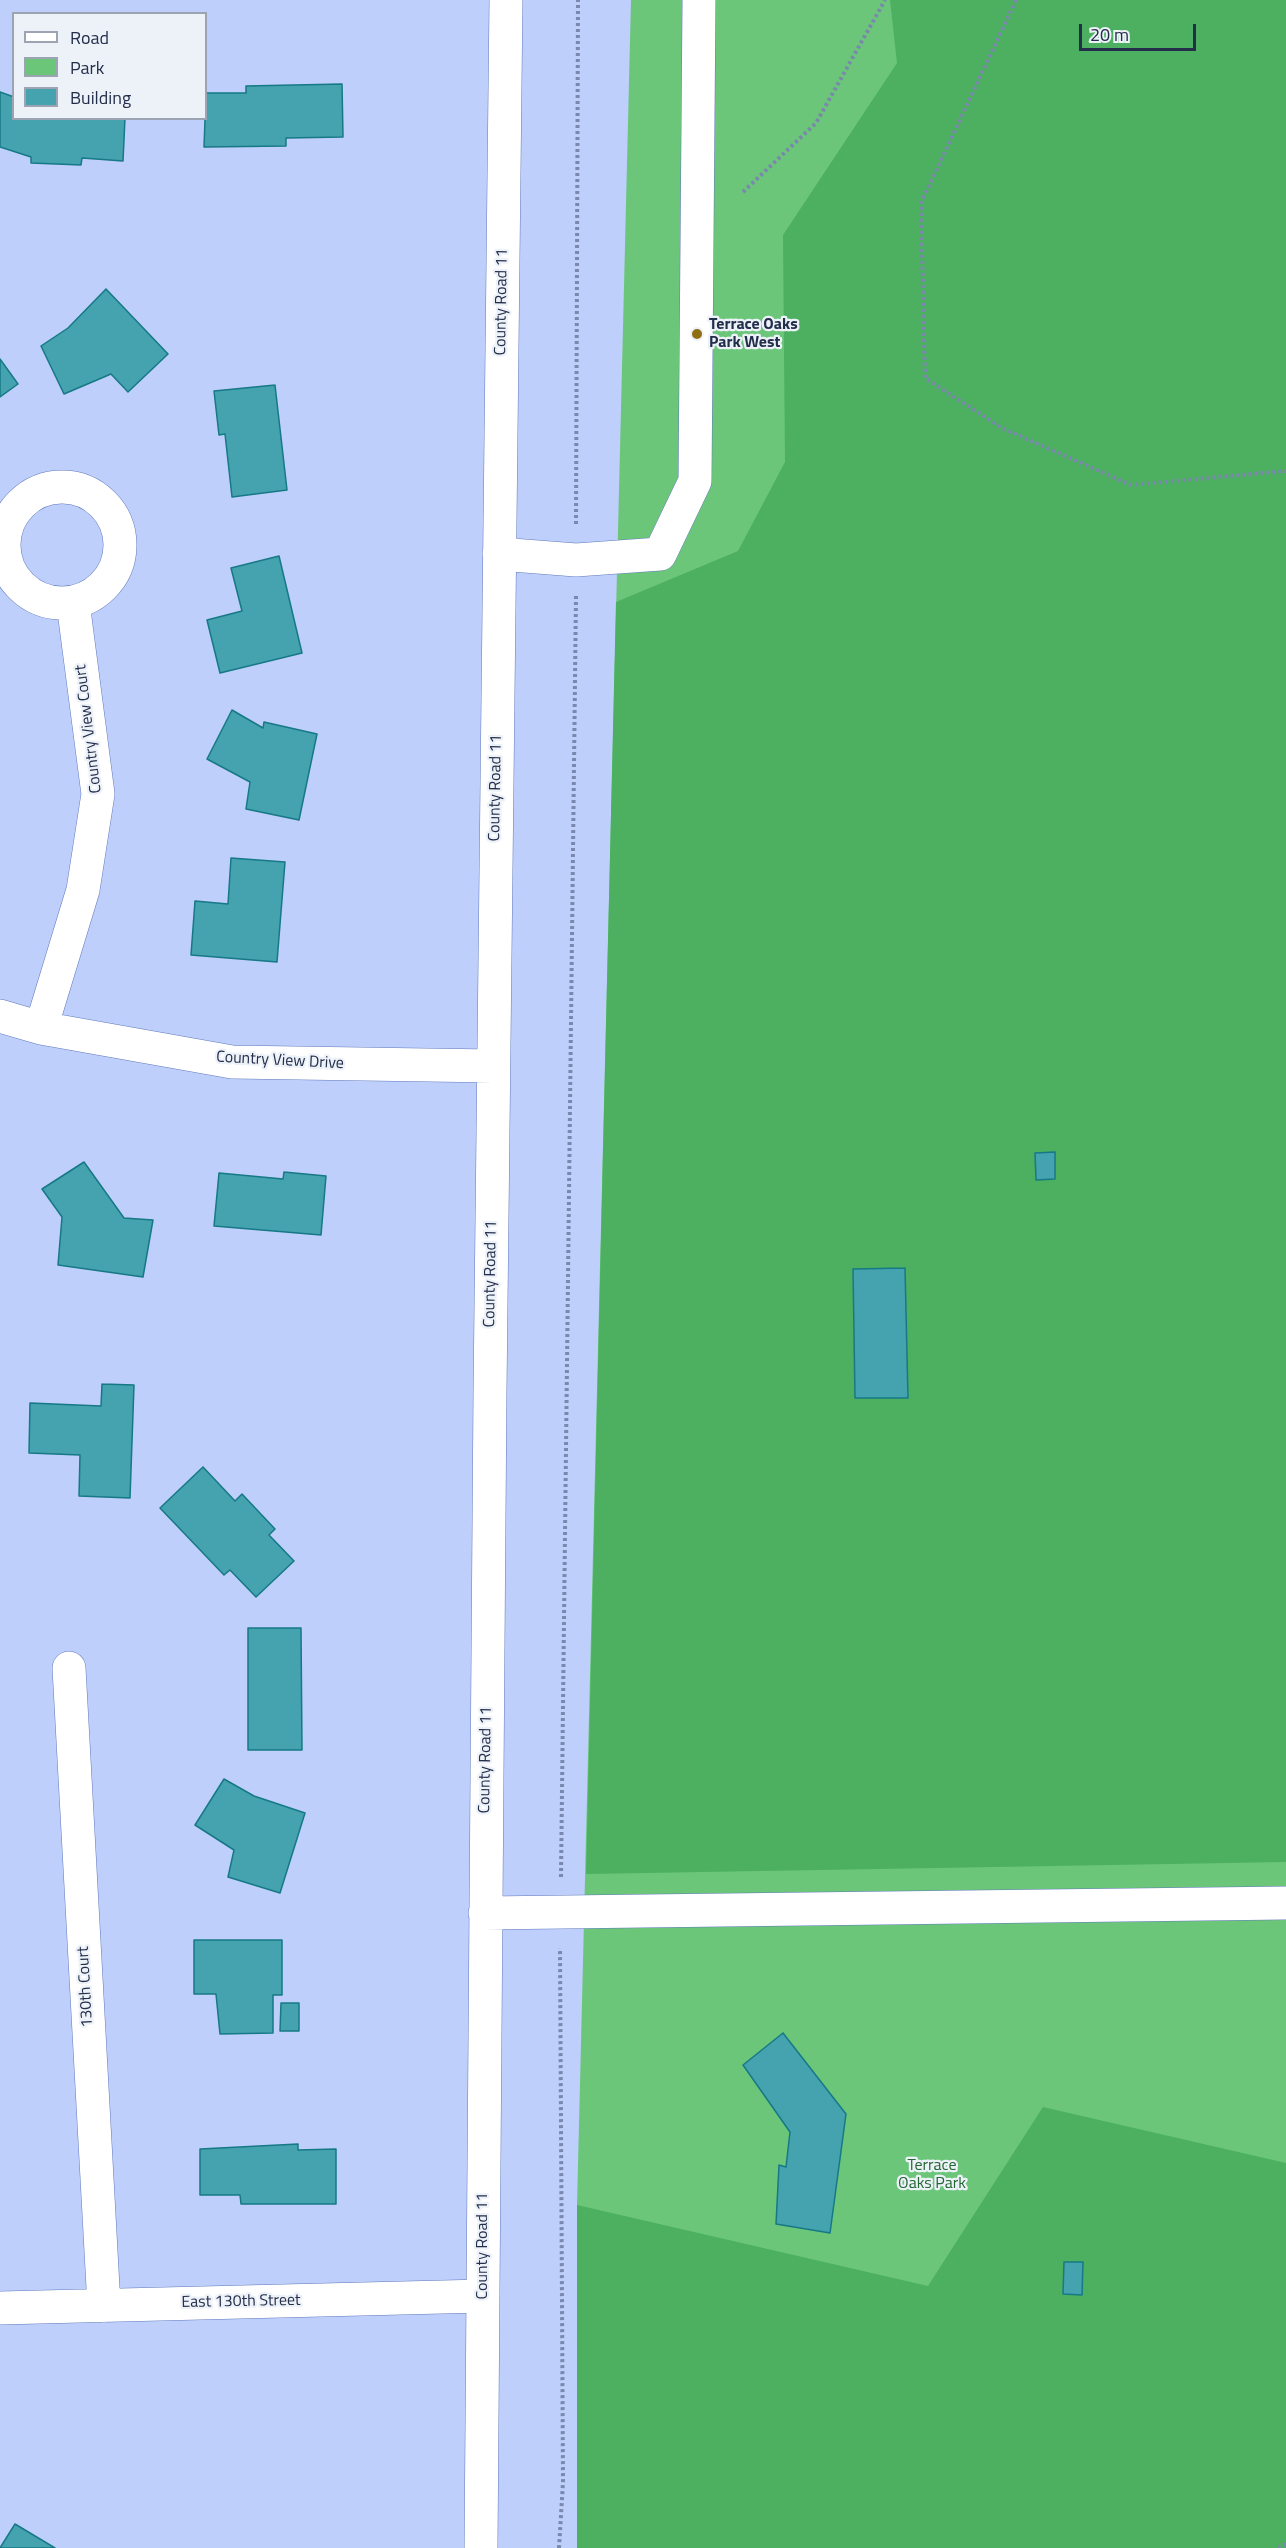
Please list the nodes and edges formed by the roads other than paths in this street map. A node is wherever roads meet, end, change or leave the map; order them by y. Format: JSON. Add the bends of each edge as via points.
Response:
{"nodes":[{"id":1,"x":506,"y":0,"type":"edge"},
{"id":2,"x":699,"y":0,"type":"edge"},
{"id":3,"x":499,"y":554,"type":"junction"},
{"id":4,"x":73,"y":603,"type":"dead end"},
{"id":5,"x":0,"y":1016,"type":"edge"},
{"id":6,"x":40,"y":1028,"type":"junction"},
{"id":7,"x":493,"y":1066,"type":"junction"},
{"id":8,"x":69,"y":1668,"type":"dead end"},
{"id":9,"x":1286,"y":1903,"type":"edge"},
{"id":10,"x":485,"y":1913,"type":"junction"},
{"id":11,"x":483,"y":2296,"type":"junction"},
{"id":12,"x":104,"y":2306,"type":"junction"},
{"id":13,"x":0,"y":2308,"type":"edge"},
{"id":14,"x":481,"y":2548,"type":"edge"}],
"edges":[{"from":1,"to":3,"type":"street","name":"County Road 11"},
{"from":2,"to":3,"type":"street","via":[[695,481],[660,554],[576,560]]},
{"from":3,"to":7,"type":"street","name":"County Road 11"},
{"from":4,"to":6,"type":"street","name":"Country View Court","via":[[98,794],[83,890]]},
{"from":5,"to":6,"type":"street","name":"Country View Drive"},
{"from":6,"to":7,"type":"street","name":"Country View Drive","via":[[232,1062]]},
{"from":7,"to":10,"type":"street","name":"County Road 11"},
{"from":8,"to":12,"type":"street","name":"130th Court"},
{"from":9,"to":10,"type":"street"},
{"from":10,"to":11,"type":"street","name":"County Road 11"},
{"from":11,"to":12,"type":"street","name":"East 130th Street"},
{"from":11,"to":14,"type":"street","name":"County Road 11"},
{"from":12,"to":13,"type":"street","name":"East 130th Street"}]}
